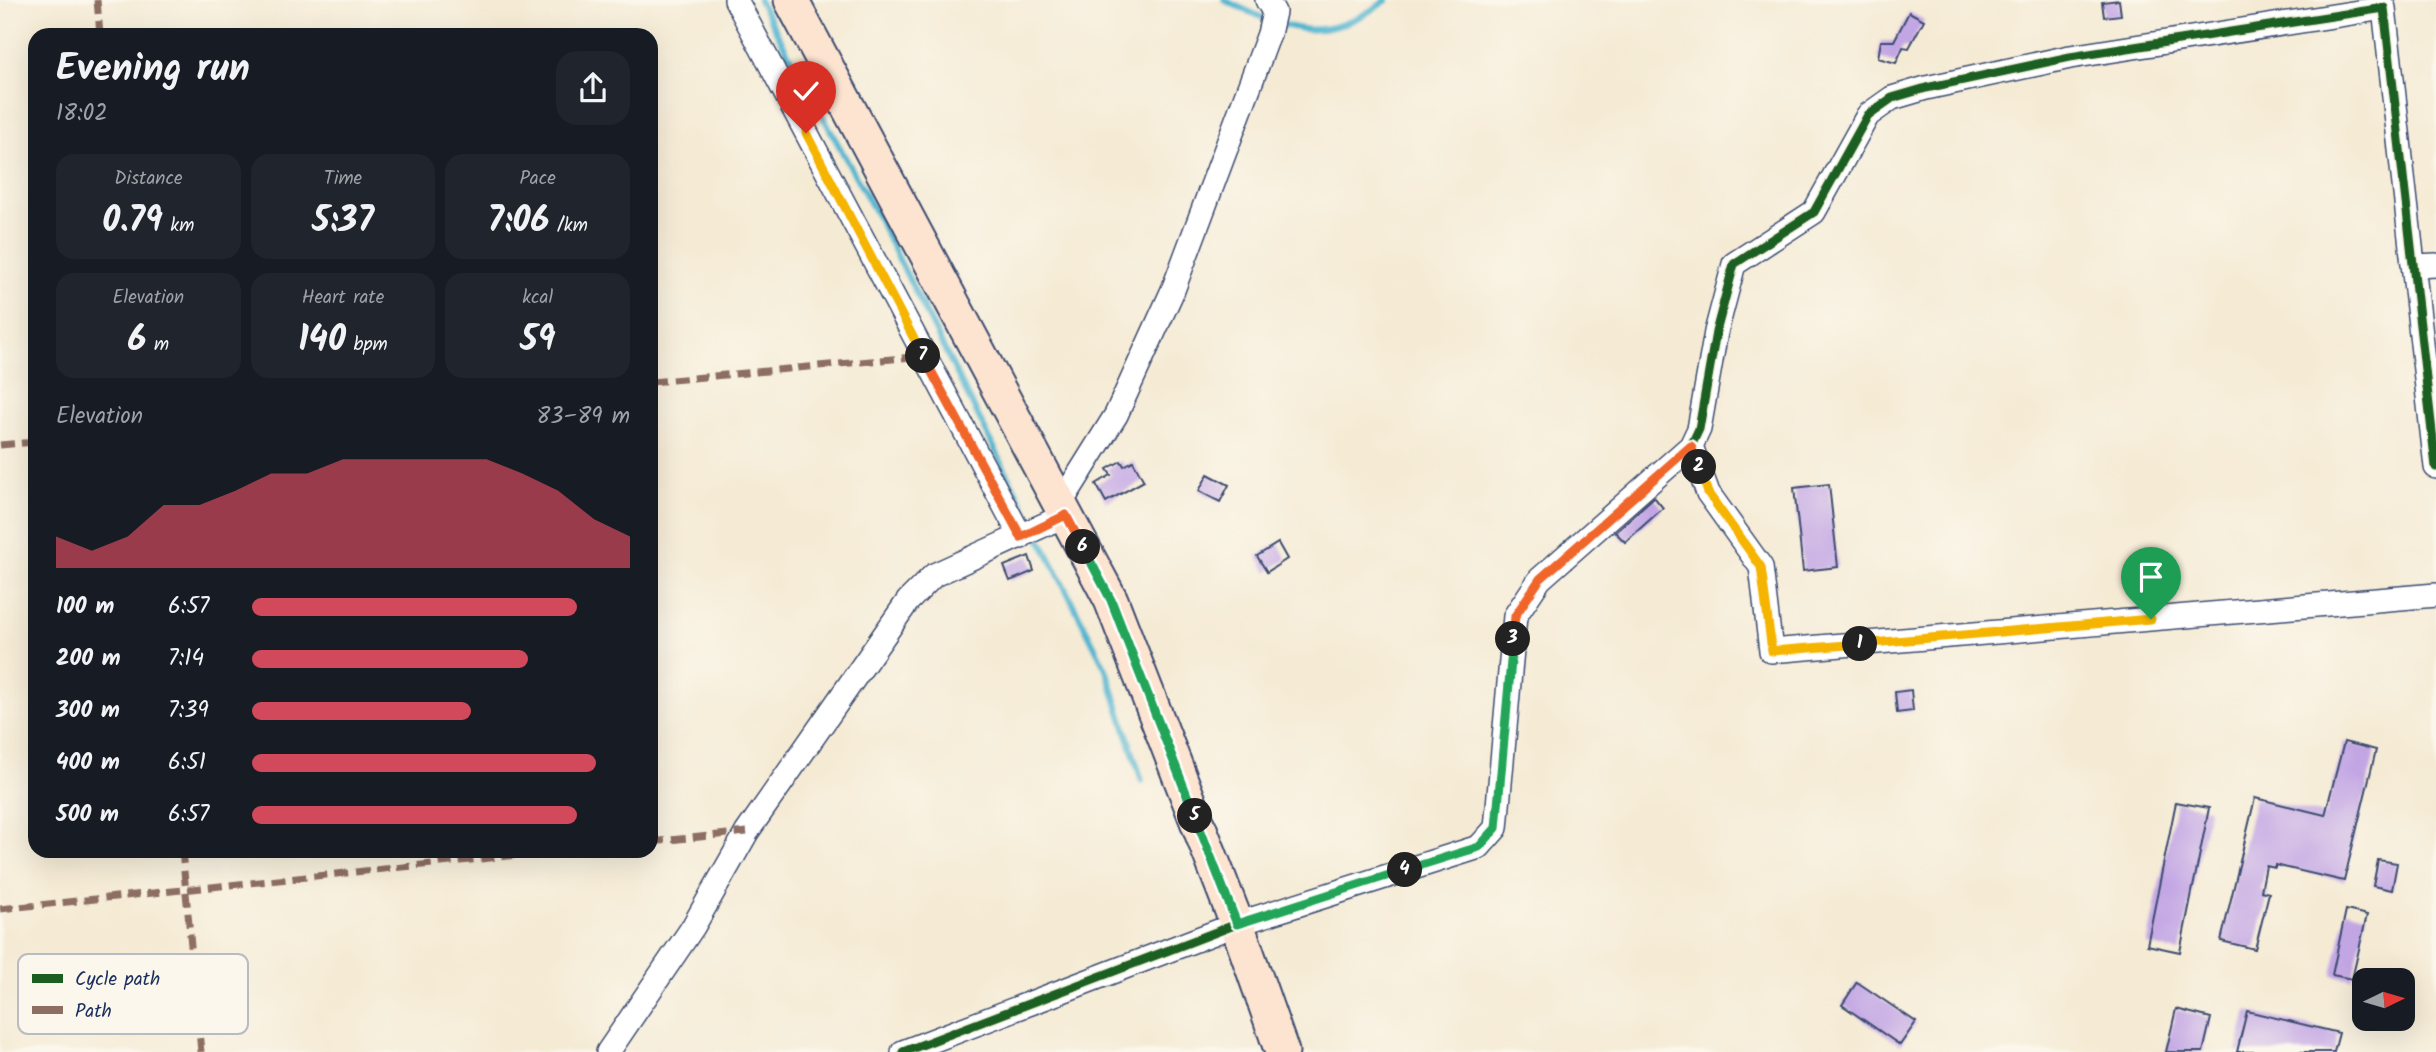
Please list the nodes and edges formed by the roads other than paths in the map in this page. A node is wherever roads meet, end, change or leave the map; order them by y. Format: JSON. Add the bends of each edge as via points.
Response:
{"nodes":[{"id":1,"x":736,"y":0,"type":"edge"},
{"id":2,"x":792,"y":0,"type":"edge"},
{"id":3,"x":1270,"y":15,"type":"edge"},
{"id":4,"x":2425,"y":265,"type":"edge"},
{"id":5,"x":1691,"y":446,"type":"junction"},
{"id":6,"x":2436,"y":467,"type":"edge"},
{"id":7,"x":1060,"y":513,"type":"junction"},
{"id":8,"x":1025,"y":534,"type":"junction"},
{"id":9,"x":2436,"y":595,"type":"edge"},
{"id":10,"x":1237,"y":924,"type":"junction"},
{"id":11,"x":608,"y":1052,"type":"edge"},
{"id":12,"x":903,"y":1052,"type":"edge"},
{"id":13,"x":1282,"y":1052,"type":"edge"}],
"edges":[{"from":1,"to":8,"type":"street"},
{"from":2,"to":7,"type":"street"},
{"from":3,"to":7,"type":"street","via":[[1172,290],[1116,415]]},
{"from":4,"to":5,"type":"street","via":[[2384,8],[2070,57],[1926,88],[1892,98],[1868,115],[1814,212],[1734,264],[1716,331],[1699,429]]},
{"from":4,"to":6,"type":"street"},
{"from":5,"to":9,"type":"street","via":[[1708,493],[1761,567],[1772,651]]},
{"from":5,"to":10,"type":"street","via":[[1540,579],[1515,616],[1496,828],[1479,847]]},
{"from":7,"to":8,"type":"street"},
{"from":7,"to":10,"type":"street","via":[[1111,600]]},
{"from":8,"to":11,"type":"street","via":[[934,575],[908,601],[747,832],[693,927]]},
{"from":10,"to":12,"type":"street"},
{"from":10,"to":13,"type":"street"}]}
